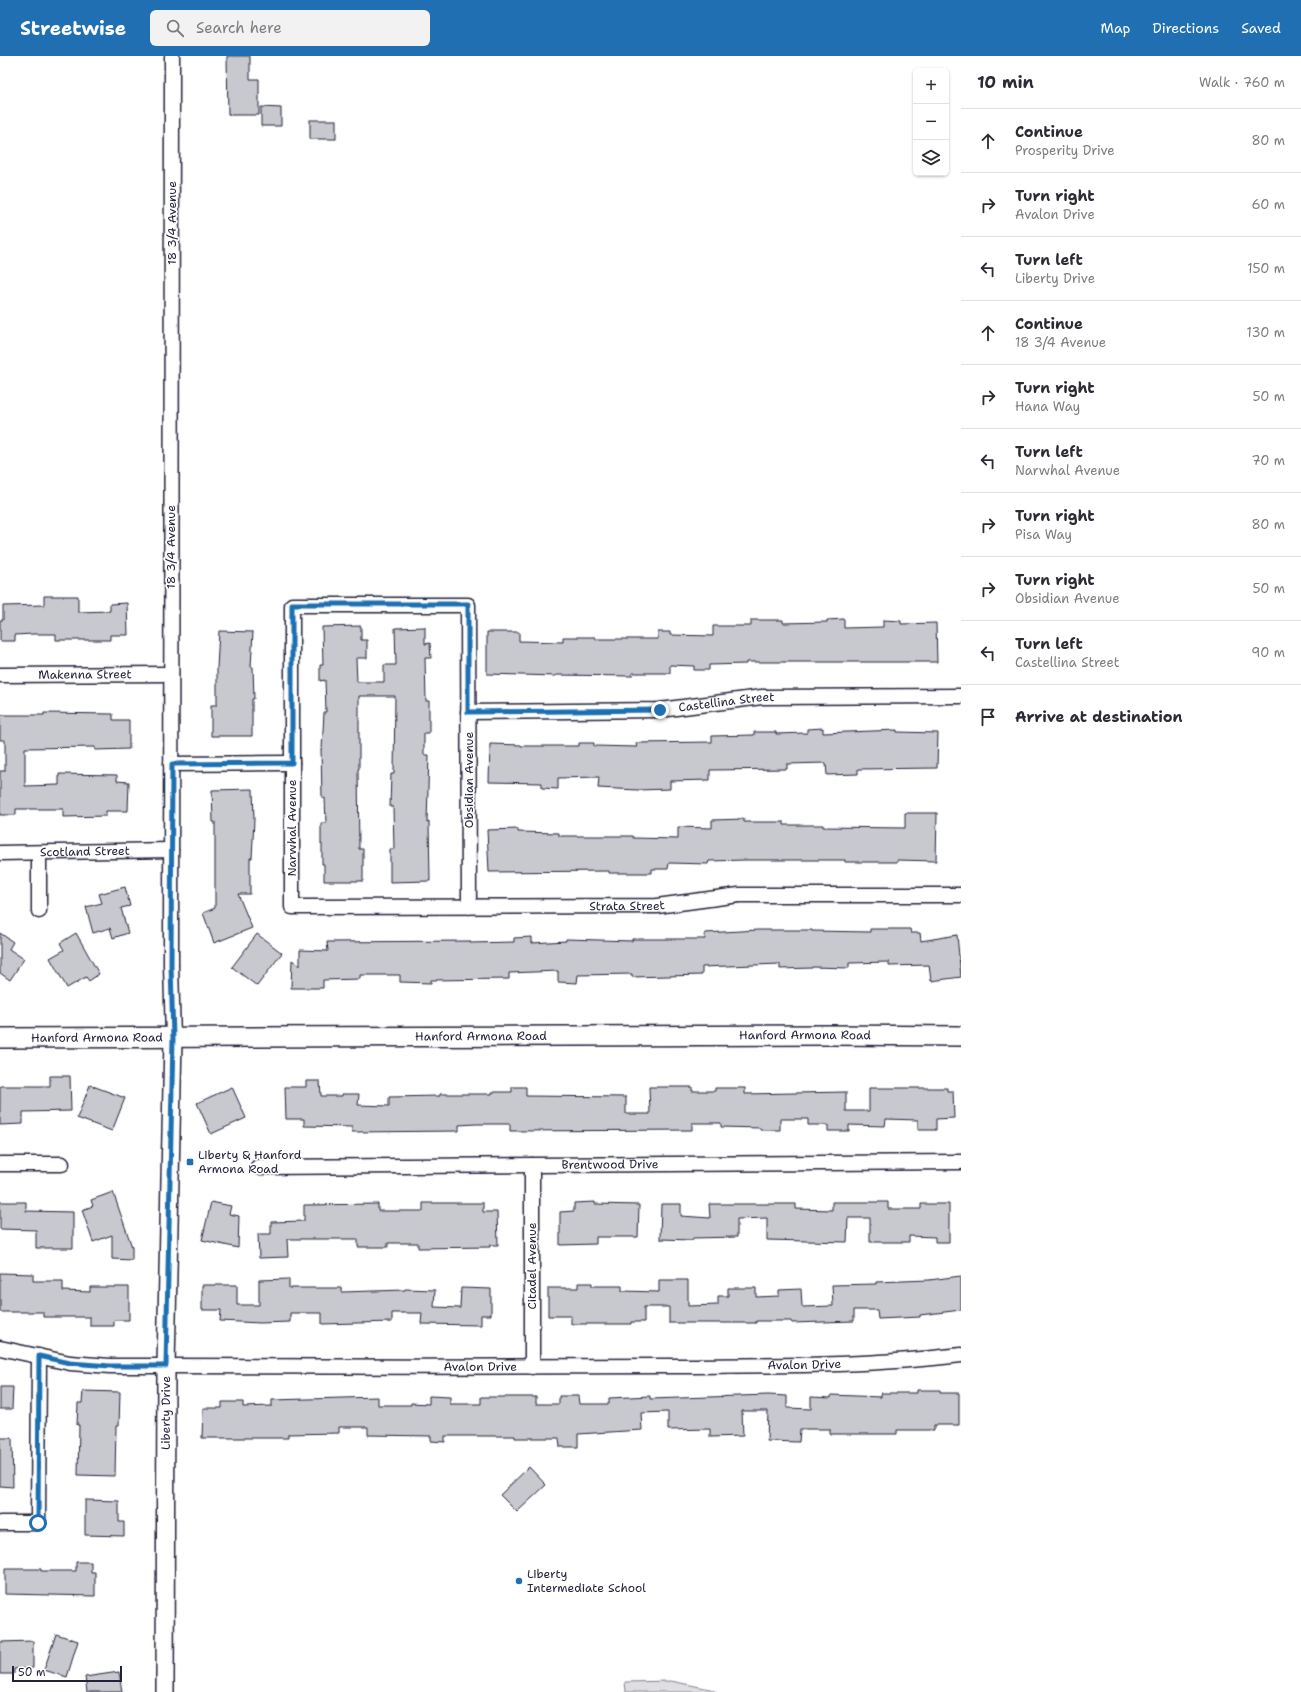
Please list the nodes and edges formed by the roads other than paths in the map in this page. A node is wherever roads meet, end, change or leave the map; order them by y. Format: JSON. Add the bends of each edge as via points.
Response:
{"nodes":[{"id":1,"x":172,"y":56,"type":"edge"},
{"id":2,"x":468,"y":604,"type":"joint"},
{"id":3,"x":171,"y":674,"type":"junction"},
{"id":4,"x":0,"y":675,"type":"edge"},
{"id":5,"x":961,"y":696,"type":"edge"},
{"id":6,"x":468,"y":712,"type":"junction"},
{"id":7,"x":292,"y":763,"type":"junction"},
{"id":8,"x":172,"y":764,"type":"junction"},
{"id":9,"x":171,"y":850,"type":"junction"},
{"id":10,"x":0,"y":853,"type":"edge"},
{"id":11,"x":39,"y":853,"type":"junction"},
{"id":12,"x":961,"y":895,"type":"edge"},
{"id":13,"x":292,"y":907,"type":"joint"},
{"id":14,"x":469,"y":907,"type":"junction"},
{"id":15,"x":39,"y":911,"type":"dead end"},
{"id":16,"x":961,"y":1036,"type":"edge"},
{"id":17,"x":0,"y":1038,"type":"edge"},
{"id":18,"x":173,"y":1039,"type":"junction"},
{"id":19,"x":961,"y":1162,"type":"edge"},
{"id":20,"x":0,"y":1164,"type":"edge"},
{"id":21,"x":62,"y":1164,"type":"dead end"},
{"id":22,"x":532,"y":1165,"type":"junction"},
{"id":23,"x":258,"y":1167,"type":"dead end"},
{"id":24,"x":0,"y":1348,"type":"edge"},
{"id":25,"x":961,"y":1354,"type":"edge"},
{"id":26,"x":39,"y":1356,"type":"junction"},
{"id":27,"x":166,"y":1366,"type":"junction"},
{"id":28,"x":532,"y":1367,"type":"junction"},
{"id":29,"x":0,"y":1523,"type":"edge"},
{"id":30,"x":165,"y":1692,"type":"edge"}],
"edges":[{"from":1,"to":3,"type":"street","name":"18 3/4 Avenue"},
{"from":2,"to":6,"type":"street","name":"Obsidian Avenue"},
{"from":2,"to":7,"type":"street","name":"Narwhal Avenue","via":[[292,604]]},
{"from":3,"to":4,"type":"street","name":"Makenna Street"},
{"from":3,"to":8,"type":"street","name":"18 3/4 Avenue"},
{"from":5,"to":6,"type":"street","name":"Castellina Street","via":[[762,697],[660,710]]},
{"from":6,"to":14,"type":"street","name":"Obsidian Avenue"},
{"from":7,"to":8,"type":"street"},
{"from":7,"to":13,"type":"street","name":"Narwhal Avenue"},
{"from":8,"to":9,"type":"street","name":"18 3/4 Avenue"},
{"from":9,"to":11,"type":"street","name":"Scotland Street"},
{"from":9,"to":18,"type":"street","name":"18 3/4 Avenue"},
{"from":10,"to":11,"type":"street","name":"Scotland Street"},
{"from":11,"to":15,"type":"street"},
{"from":12,"to":14,"type":"street","name":"Strata Street","via":[[739,896],[657,906]]},
{"from":13,"to":14,"type":"street","name":"Strata Street"},
{"from":16,"to":18,"type":"main road","name":"Hanford Armona Road"},
{"from":17,"to":18,"type":"main road","name":"Hanford Armona Road"},
{"from":18,"to":27,"type":"street","name":"Liberty Drive"},
{"from":19,"to":22,"type":"street","name":"Brentwood Drive"},
{"from":20,"to":21,"type":"street"},
{"from":22,"to":23,"type":"street","name":"Brentwood Drive"},
{"from":22,"to":28,"type":"street","name":"Citadel Avenue"},
{"from":24,"to":26,"type":"street","name":"Avalon Drive"},
{"from":25,"to":28,"type":"street","name":"Avalon Drive","via":[[854,1364]]},
{"from":26,"to":27,"type":"street","name":"Avalon Drive","via":[[70,1363]]},
{"from":26,"to":29,"type":"street","via":[[38,1523]]},
{"from":27,"to":28,"type":"street","name":"Avalon Drive"},
{"from":27,"to":30,"type":"street","name":"Liberty Drive"}]}
